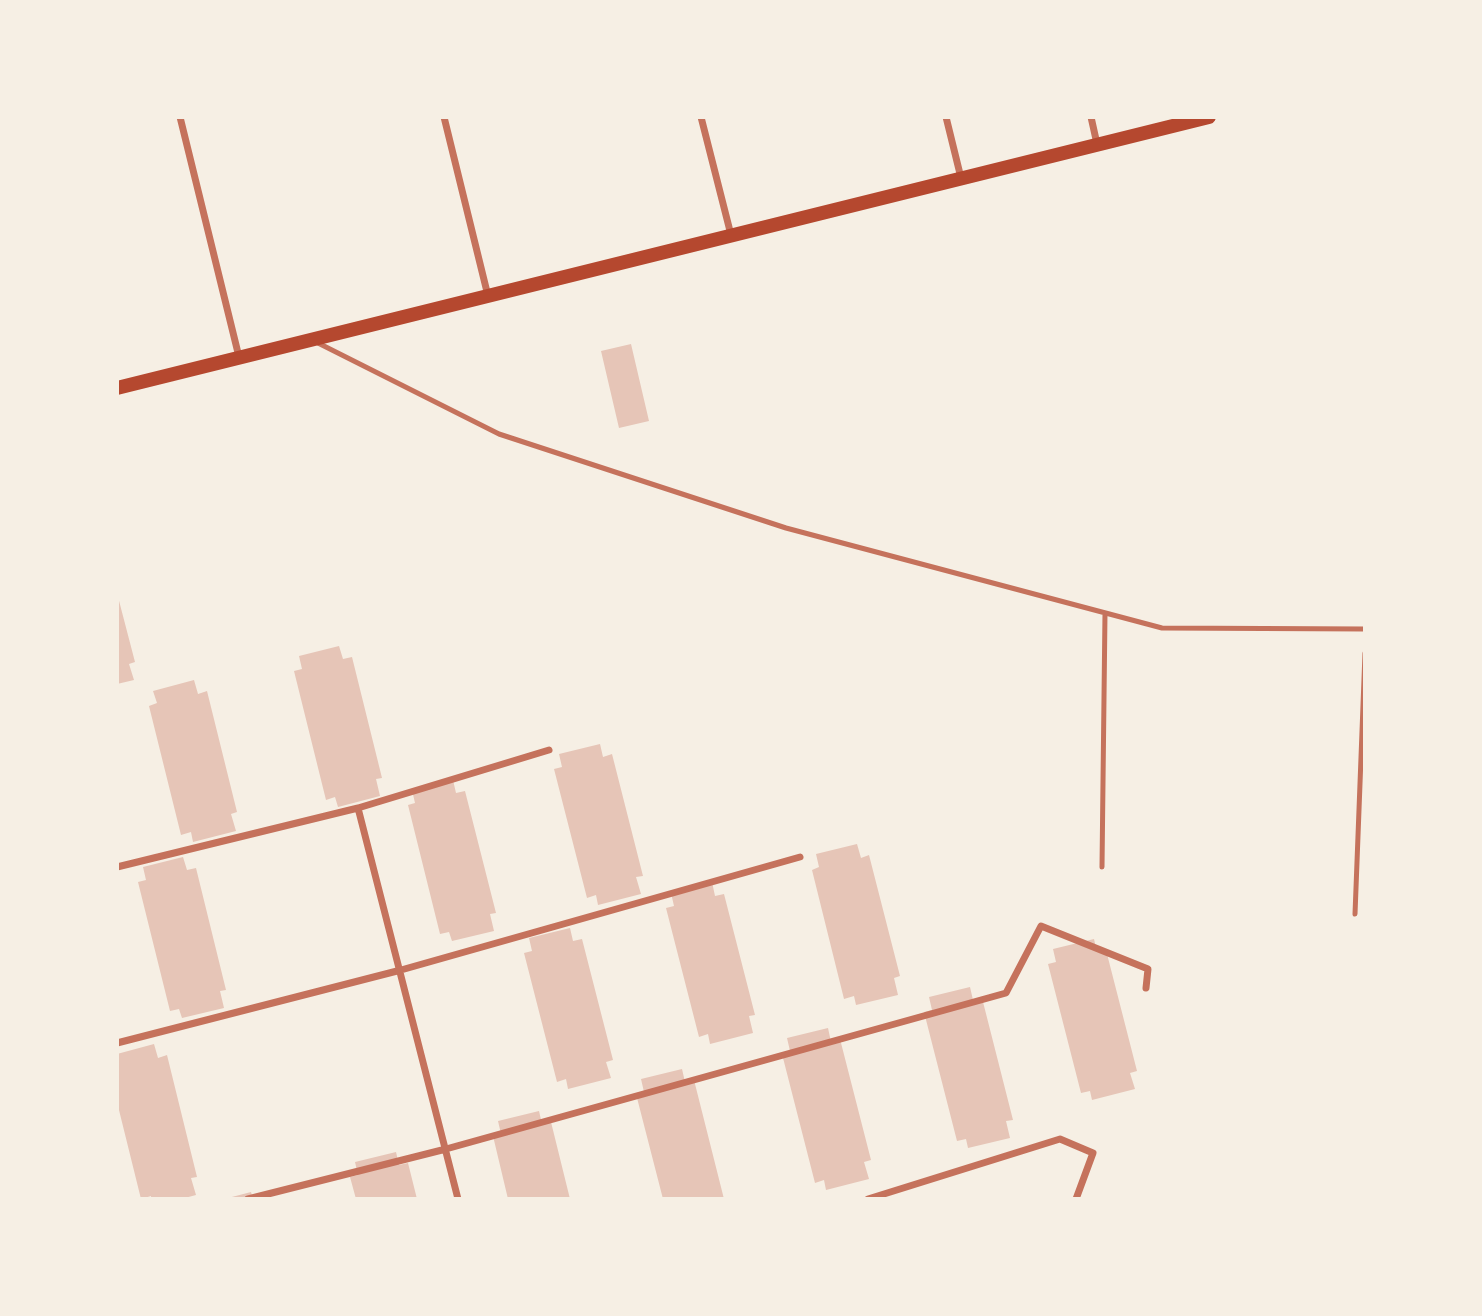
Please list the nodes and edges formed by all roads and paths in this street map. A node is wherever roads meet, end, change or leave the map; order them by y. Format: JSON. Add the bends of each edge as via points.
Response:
{"nodes":[{"id":1,"x":180,"y":117,"type":"edge"},
{"id":2,"x":444,"y":117,"type":"edge"},
{"id":3,"x":701,"y":117,"type":"edge"},
{"id":4,"x":946,"y":117,"type":"edge"},
{"id":5,"x":1091,"y":117,"type":"edge"},
{"id":6,"x":1209,"y":117,"type":"edge"},
{"id":7,"x":1097,"y":144,"type":"junction"},
{"id":8,"x":961,"y":178,"type":"junction"},
{"id":9,"x":731,"y":235,"type":"junction"},
{"id":10,"x":488,"y":296,"type":"junction"},
{"id":11,"x":312,"y":340,"type":"junction"},
{"id":12,"x":239,"y":358,"type":"junction"},
{"id":13,"x":117,"y":388,"type":"edge"},
{"id":14,"x":1105,"y":613,"type":"junction"},
{"id":15,"x":1365,"y":629,"type":"edge"},
{"id":16,"x":1365,"y":653,"type":"edge"},
{"id":17,"x":549,"y":750,"type":"dead end"},
{"id":18,"x":358,"y":808,"type":"junction"},
{"id":19,"x":800,"y":857,"type":"dead end"},
{"id":20,"x":117,"y":867,"type":"edge"},
{"id":21,"x":1102,"y":867,"type":"dead end"},
{"id":22,"x":1355,"y":914,"type":"dead end"},
{"id":23,"x":401,"y":970,"type":"junction"},
{"id":24,"x":1146,"y":988,"type":"dead end"},
{"id":25,"x":117,"y":1043,"type":"edge"},
{"id":26,"x":446,"y":1149,"type":"junction"},
{"id":27,"x":248,"y":1199,"type":"edge"},
{"id":28,"x":458,"y":1199,"type":"edge"},
{"id":29,"x":868,"y":1199,"type":"edge"},
{"id":30,"x":1076,"y":1199,"type":"edge"}],
"edges":[{"from":1,"to":12,"type":"street"},
{"from":2,"to":10,"type":"street"},
{"from":3,"to":9,"type":"street"},
{"from":4,"to":8,"type":"street"},
{"from":5,"to":7,"type":"street"},
{"from":6,"to":7,"type":"main road"},
{"from":7,"to":8,"type":"main road"},
{"from":8,"to":9,"type":"main road"},
{"from":9,"to":10,"type":"main road"},
{"from":10,"to":11,"type":"main road"},
{"from":11,"to":12,"type":"main road"},
{"from":11,"to":14,"type":"lane","via":[[499,434],[786,528]]},
{"from":12,"to":13,"type":"main road"},
{"from":14,"to":15,"type":"lane","via":[[1162,628]]},
{"from":14,"to":21,"type":"lane"},
{"from":16,"to":22,"type":"lane"},
{"from":17,"to":18,"type":"street"},
{"from":18,"to":20,"type":"street"},
{"from":18,"to":23,"type":"street"},
{"from":19,"to":23,"type":"street"},
{"from":23,"to":25,"type":"street"},
{"from":23,"to":26,"type":"street"},
{"from":24,"to":26,"type":"street","via":[[1149,970],[1041,926],[1006,993]]},
{"from":26,"to":27,"type":"street"},
{"from":26,"to":28,"type":"street"},
{"from":29,"to":30,"type":"street","via":[[1060,1139],[1093,1153]]}]}
